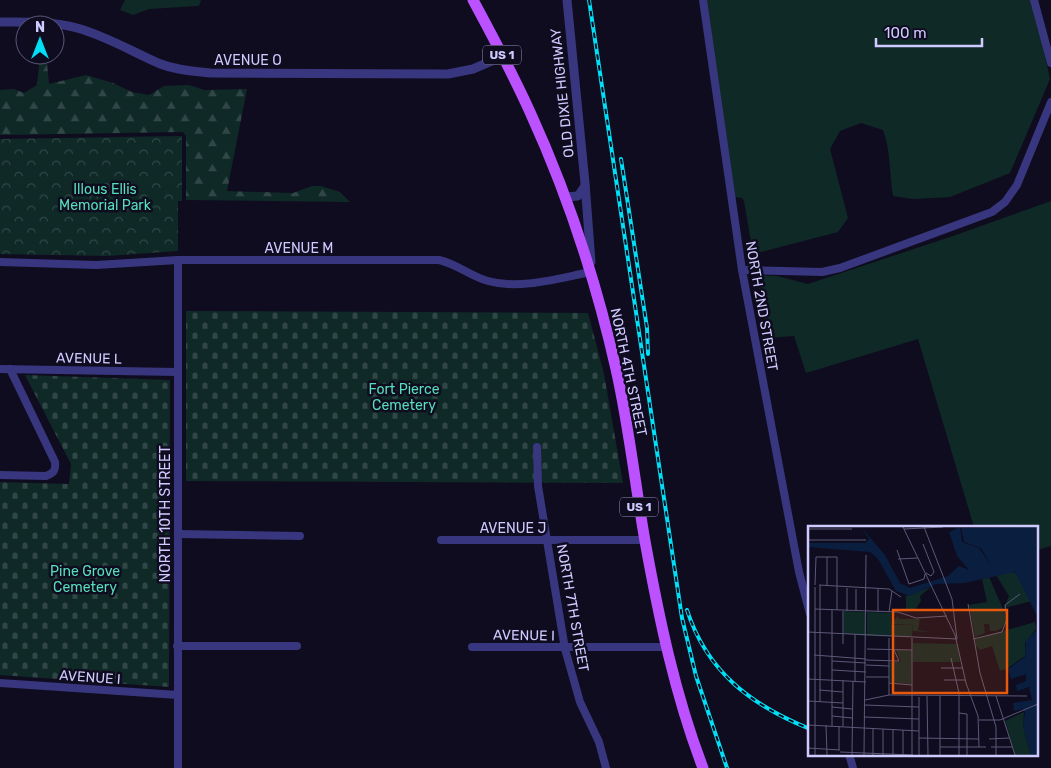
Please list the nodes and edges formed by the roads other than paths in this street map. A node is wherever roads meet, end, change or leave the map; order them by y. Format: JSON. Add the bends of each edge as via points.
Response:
{"nodes":[{"id":1,"x":473,"y":0,"type":"edge"},
{"id":2,"x":567,"y":0,"type":"edge"},
{"id":3,"x":703,"y":0,"type":"edge"},
{"id":4,"x":1034,"y":0,"type":"edge"},
{"id":5,"x":0,"y":22,"type":"edge"},
{"id":6,"x":503,"y":56,"type":"junction"},
{"id":7,"x":1051,"y":63,"type":"edge"},
{"id":8,"x":1051,"y":102,"type":"edge"},
{"id":9,"x":585,"y":183,"type":"junction"},
{"id":10,"x":565,"y":197,"type":"junction"},
{"id":11,"x":178,"y":260,"type":"junction"},
{"id":12,"x":0,"y":262,"type":"edge"},
{"id":13,"x":742,"y":270,"type":"junction"},
{"id":14,"x":591,"y":272,"type":"junction"},
{"id":15,"x":0,"y":369,"type":"edge"},
{"id":16,"x":10,"y":369,"type":"junction"},
{"id":17,"x":177,"y":372,"type":"junction"},
{"id":18,"x":537,"y":447,"type":"dead end"},
{"id":19,"x":0,"y":475,"type":"edge"},
{"id":20,"x":178,"y":534,"type":"junction"},
{"id":21,"x":300,"y":536,"type":"dead end"},
{"id":22,"x":441,"y":540,"type":"dead end"},
{"id":23,"x":644,"y":540,"type":"junction"},
{"id":24,"x":548,"y":541,"type":"junction"},
{"id":25,"x":808,"y":606,"type":"edge"},
{"id":26,"x":177,"y":646,"type":"junction"},
{"id":27,"x":296,"y":646,"type":"dead end"},
{"id":28,"x":472,"y":647,"type":"dead end"},
{"id":29,"x":666,"y":647,"type":"junction"},
{"id":30,"x":565,"y":649,"type":"junction"},
{"id":31,"x":0,"y":683,"type":"edge"},
{"id":32,"x":178,"y":696,"type":"junction"},
{"id":33,"x":178,"y":768,"type":"edge"},
{"id":34,"x":606,"y":768,"type":"edge"},
{"id":35,"x":703,"y":768,"type":"edge"}],
"edges":[{"from":1,"to":6,"type":"main road","name":"NORTH 4TH STREET","number":"US 1"},
{"from":2,"to":9,"type":"street","name":"OLD DIXIE HIGHWAY"},
{"from":3,"to":13,"type":"street","name":"NORTH 2ND STREET"},
{"from":4,"to":7,"type":"street"},
{"from":5,"to":6,"type":"street","name":"AVENUE O","via":[[47,22],[76,27],[109,38],[160,63],[211,74],[448,74],[473,69]]},
{"from":6,"to":10,"type":"main road","name":"NORTH 4TH STREET","number":"US 1","via":[[530,110]]},
{"from":8,"to":13,"type":"street","via":[[1017,185],[1005,202],[992,212],[840,268],[804,272]]},
{"from":9,"to":10,"type":"street","via":[[581,193]]},
{"from":9,"to":14,"type":"street","name":"OLD DIXIE HIGHWAY"},
{"from":10,"to":14,"type":"main road","name":"NORTH 4TH STREET","number":"US 1"},
{"from":11,"to":12,"type":"street","name":"AVENUE M","via":[[96,265]]},
{"from":11,"to":14,"type":"street","name":"AVENUE M","via":[[439,260],[501,284]]},
{"from":11,"to":17,"type":"street","name":"NORTH 10TH STREET"},
{"from":13,"to":25,"type":"street","name":"NORTH 2ND STREET"},
{"from":14,"to":23,"type":"main road","name":"NORTH 4TH STREET","number":"US 1","via":[[624,406]]},
{"from":15,"to":16,"type":"street","name":"AVENUE L"},
{"from":16,"to":17,"type":"street","name":"AVENUE L"},
{"from":16,"to":19,"type":"street","via":[[55,462],[54,471],[46,476]]},
{"from":17,"to":20,"type":"street","name":"NORTH 10TH STREET"},
{"from":18,"to":24,"type":"street","name":"NORTH 7TH STREET","via":[[538,486]]},
{"from":20,"to":21,"type":"street"},
{"from":20,"to":26,"type":"street","name":"NORTH 10TH STREET"},
{"from":22,"to":24,"type":"street","name":"AVENUE J"},
{"from":23,"to":24,"type":"street","name":"AVENUE J"},
{"from":23,"to":29,"type":"main road","name":"NORTH 4TH STREET","number":"US 1"},
{"from":24,"to":30,"type":"street","name":"NORTH 7TH STREET"},
{"from":26,"to":27,"type":"street"},
{"from":26,"to":32,"type":"street","name":"NORTH 10TH STREET"},
{"from":28,"to":30,"type":"street","name":"AVENUE I"},
{"from":29,"to":30,"type":"street","name":"AVENUE I"},
{"from":29,"to":35,"type":"main road","name":"NORTH 4TH STREET","number":"US 1"},
{"from":30,"to":34,"type":"street","name":"NORTH 7TH STREET","via":[[580,702],[599,742]]},
{"from":31,"to":32,"type":"street","name":"AVENUE I"},
{"from":32,"to":33,"type":"street","name":"NORTH 10TH STREET"}]}
